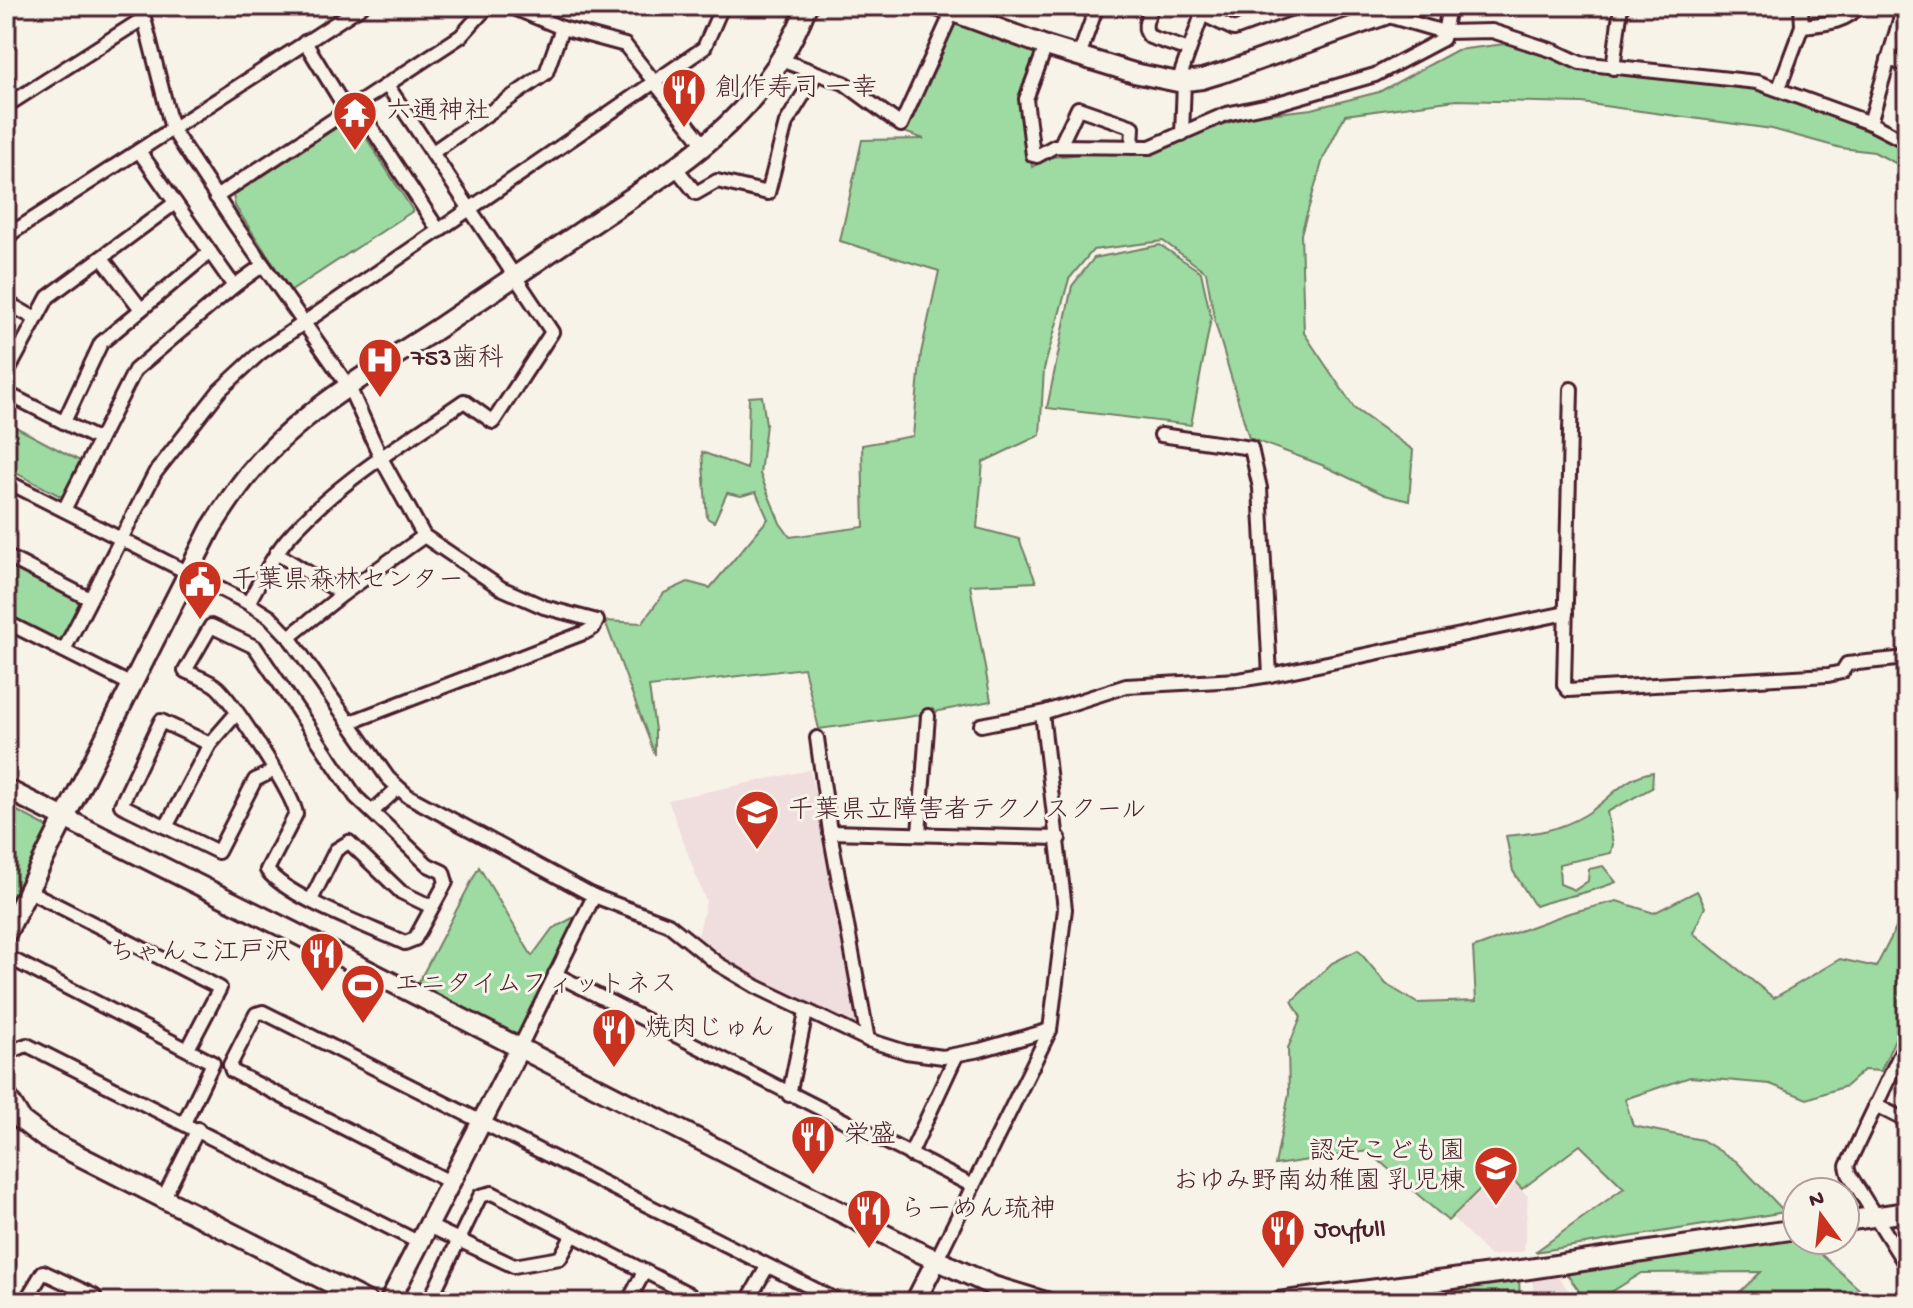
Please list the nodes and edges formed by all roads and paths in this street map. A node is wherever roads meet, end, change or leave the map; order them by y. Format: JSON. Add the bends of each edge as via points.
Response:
{"nodes":[{"id":1,"x":136,"y":6,"type":"edge"},
{"id":2,"x":362,"y":6,"type":"edge"},
{"id":3,"x":488,"y":6,"type":"edge"},
{"id":4,"x":509,"y":6,"type":"edge"},
{"id":5,"x":717,"y":6,"type":"edge"},
{"id":6,"x":807,"y":6,"type":"edge"},
{"id":7,"x":1097,"y":6,"type":"edge"},
{"id":8,"x":1152,"y":6,"type":"edge"},
{"id":9,"x":1297,"y":6,"type":"edge"},
{"id":10,"x":1449,"y":6,"type":"edge"},
{"id":11,"x":1621,"y":6,"type":"edge"},
{"id":12,"x":1801,"y":6,"type":"edge"},
{"id":13,"x":1858,"y":6,"type":"edge"},
{"id":14,"x":1904,"y":6,"type":"edge"},
{"id":15,"x":948,"y":8,"type":"edge"},
{"id":16,"x":1204,"y":10,"type":"edge"},
{"id":17,"x":1386,"y":10,"type":"edge"},
{"id":18,"x":144,"y":18,"type":"junction"},
{"id":19,"x":1802,"y":26,"type":"junction"},
{"id":20,"x":562,"y":28,"type":"junction"},
{"id":21,"x":1444,"y":32,"type":"junction"},
{"id":22,"x":305,"y":42,"type":"junction"},
{"id":23,"x":1046,"y":46,"type":"junction"},
{"id":24,"x":1189,"y":50,"type":"junction"},
{"id":25,"x":1079,"y":56,"type":"junction"},
{"id":26,"x":1888,"y":59,"type":"junction"},
{"id":27,"x":781,"y":60,"type":"junction"},
{"id":28,"x":1907,"y":65,"type":"edge"},
{"id":29,"x":1613,"y":68,"type":"junction"},
{"id":30,"x":816,"y":74,"type":"junction"},
{"id":31,"x":653,"y":81,"type":"junction"},
{"id":32,"x":1181,"y":82,"type":"junction"},
{"id":33,"x":387,"y":85,"type":"junction"},
{"id":34,"x":1779,"y":88,"type":"junction"},
{"id":35,"x":6,"y":106,"type":"edge"},
{"id":36,"x":352,"y":108,"type":"junction"},
{"id":37,"x":1870,"y":123,"type":"junction"},
{"id":38,"x":172,"y":129,"type":"junction"},
{"id":39,"x":1182,"y":134,"type":"junction"},
{"id":40,"x":1907,"y":142,"type":"edge"},
{"id":41,"x":705,"y":146,"type":"junction"},
{"id":42,"x":1060,"y":146,"type":"junction"},
{"id":43,"x":1132,"y":147,"type":"junction"},
{"id":44,"x":139,"y":151,"type":"junction"},
{"id":45,"x":433,"y":152,"type":"junction"},
{"id":46,"x":676,"y":168,"type":"junction"},
{"id":47,"x":216,"y":197,"type":"junction"},
{"id":48,"x":175,"y":203,"type":"junction"},
{"id":49,"x":470,"y":209,"type":"junction"},
{"id":50,"x":439,"y":231,"type":"junction"},
{"id":51,"x":6,"y":240,"type":"edge"},
{"id":52,"x":210,"y":252,"type":"junction"},
{"id":53,"x":102,"y":258,"type":"junction"},
{"id":54,"x":263,"y":265,"type":"junction"},
{"id":55,"x":515,"y":277,"type":"junction"},
{"id":56,"x":234,"y":286,"type":"junction"},
{"id":57,"x":6,"y":302,"type":"edge"},
{"id":58,"x":141,"y":309,"type":"junction"},
{"id":59,"x":34,"y":318,"type":"junction"},
{"id":60,"x":304,"y":324,"type":"junction"},
{"id":61,"x":6,"y":375,"type":"edge"},
{"id":62,"x":349,"y":387,"type":"junction"},
{"id":63,"x":1571,"y":389,"type":"dead end"},
{"id":64,"x":6,"y":393,"type":"edge"},
{"id":65,"x":64,"y":422,"type":"junction"},
{"id":66,"x":1161,"y":435,"type":"dead end"},
{"id":67,"x":99,"y":440,"type":"junction"},
{"id":68,"x":381,"y":458,"type":"junction"},
{"id":69,"x":6,"y":481,"type":"edge"},
{"id":70,"x":64,"y":510,"type":"junction"},
{"id":71,"x":424,"y":536,"type":"junction"},
{"id":72,"x":122,"y":539,"type":"junction"},
{"id":73,"x":276,"y":553,"type":"junction"},
{"id":74,"x":6,"y":556,"type":"edge"},
{"id":75,"x":188,"y":573,"type":"junction"},
{"id":76,"x":343,"y":594,"type":"junction"},
{"id":77,"x":90,"y":599,"type":"junction"},
{"id":78,"x":248,"y":603,"type":"junction"},
{"id":79,"x":1566,"y":613,"type":"junction"},
{"id":80,"x":6,"y":622,"type":"edge"},
{"id":81,"x":289,"y":637,"type":"junction"},
{"id":82,"x":64,"y":650,"type":"junction"},
{"id":83,"x":1907,"y":658,"type":"edge"},
{"id":84,"x":1270,"y":675,"type":"junction"},
{"id":85,"x":130,"y":684,"type":"junction"},
{"id":86,"x":1042,"y":713,"type":"junction"},
{"id":87,"x":236,"y":714,"type":"junction"},
{"id":88,"x":928,"y":716,"type":"dead end"},
{"id":89,"x":351,"y":722,"type":"junction"},
{"id":90,"x":981,"y":725,"type":"dead end"},
{"id":91,"x":817,"y":738,"type":"dead end"},
{"id":92,"x":210,"y":744,"type":"junction"},
{"id":93,"x":275,"y":770,"type":"junction"},
{"id":94,"x":398,"y":788,"type":"junction"},
{"id":95,"x":6,"y":789,"type":"edge"},
{"id":96,"x":373,"y":811,"type":"junction"},
{"id":97,"x":64,"y":818,"type":"junction"},
{"id":98,"x":166,"y":827,"type":"junction"},
{"id":99,"x":830,"y":832,"type":"junction"},
{"id":100,"x":919,"y":834,"type":"junction"},
{"id":101,"x":1059,"y":838,"type":"junction"},
{"id":102,"x":27,"y":890,"type":"junction"},
{"id":103,"x":594,"y":896,"type":"junction"},
{"id":104,"x":311,"y":900,"type":"junction"},
{"id":105,"x":432,"y":907,"type":"junction"},
{"id":106,"x":6,"y":934,"type":"edge"},
{"id":107,"x":6,"y":956,"type":"edge"},
{"id":108,"x":555,"y":974,"type":"junction"},
{"id":109,"x":806,"y":1012,"type":"junction"},
{"id":110,"x":1050,"y":1030,"type":"junction"},
{"id":111,"x":868,"y":1040,"type":"junction"},
{"id":112,"x":1907,"y":1040,"type":"edge"},
{"id":113,"x":188,"y":1049,"type":"junction"},
{"id":114,"x":519,"y":1049,"type":"junction"},
{"id":115,"x":6,"y":1053,"type":"edge"},
{"id":116,"x":956,"y":1056,"type":"junction"},
{"id":117,"x":6,"y":1095,"type":"edge"},
{"id":118,"x":789,"y":1095,"type":"junction"},
{"id":119,"x":1875,"y":1105,"type":"junction"},
{"id":120,"x":1907,"y":1121,"type":"edge"},
{"id":121,"x":482,"y":1122,"type":"junction"},
{"id":122,"x":184,"y":1123,"type":"junction"},
{"id":123,"x":198,"y":1129,"type":"junction"},
{"id":124,"x":910,"y":1155,"type":"junction"},
{"id":125,"x":450,"y":1182,"type":"junction"},
{"id":126,"x":973,"y":1186,"type":"junction"},
{"id":127,"x":164,"y":1197,"type":"junction"},
{"id":128,"x":1907,"y":1212,"type":"edge"},
{"id":129,"x":1874,"y":1216,"type":"junction"},
{"id":130,"x":1861,"y":1218,"type":"edge"},
{"id":131,"x":429,"y":1226,"type":"junction"},
{"id":132,"x":1781,"y":1231,"type":"edge"},
{"id":133,"x":573,"y":1235,"type":"junction"},
{"id":134,"x":460,"y":1241,"type":"junction"},
{"id":135,"x":420,"y":1243,"type":"junction"},
{"id":136,"x":936,"y":1261,"type":"junction"},
{"id":137,"x":6,"y":1262,"type":"edge"},
{"id":138,"x":767,"y":1267,"type":"junction"},
{"id":139,"x":1907,"y":1267,"type":"edge"},
{"id":140,"x":6,"y":1268,"type":"edge"},
{"id":141,"x":644,"y":1272,"type":"junction"},
{"id":142,"x":432,"y":1297,"type":"edge"},
{"id":143,"x":833,"y":1300,"type":"edge"},
{"id":144,"x":25,"y":1302,"type":"edge"},
{"id":145,"x":91,"y":1302,"type":"edge"},
{"id":146,"x":368,"y":1302,"type":"edge"},
{"id":147,"x":389,"y":1302,"type":"edge"},
{"id":148,"x":454,"y":1302,"type":"edge"},
{"id":149,"x":628,"y":1302,"type":"edge"},
{"id":150,"x":686,"y":1302,"type":"edge"},
{"id":151,"x":747,"y":1302,"type":"edge"},
{"id":152,"x":915,"y":1302,"type":"edge"},
{"id":153,"x":1046,"y":1302,"type":"edge"},
{"id":154,"x":1278,"y":1302,"type":"edge"}],
"edges":[{"from":1,"to":18,"type":"street"},
{"from":2,"to":22,"type":"street"},
{"from":3,"to":33,"type":"street","via":[[461,36]]},
{"from":4,"to":20,"type":"street"},
{"from":5,"to":31,"type":"street","via":[[721,9],[704,48]]},
{"from":6,"to":27,"type":"street"},
{"from":7,"to":25,"type":"street"},
{"from":8,"to":24,"type":"street","via":[[1146,33]]},
{"from":9,"to":16,"type":"street","via":[[1234,29]]},
{"from":10,"to":21,"type":"street"},
{"from":11,"to":29,"type":"street"},
{"from":12,"to":19,"type":"street"},
{"from":13,"to":19,"type":"street","via":[[1843,18]]},
{"from":14,"to":26,"type":"street"},
{"from":15,"to":23,"type":"street"},
{"from":15,"to":30,"type":"street","via":[[901,125],[844,83]]},
{"from":16,"to":24,"type":"street"},
{"from":17,"to":21,"type":"street"},
{"from":17,"to":32,"type":"street","via":[[1225,72]]},
{"from":18,"to":35,"type":"street"},
{"from":18,"to":38,"type":"street"},
{"from":19,"to":34,"type":"street"},
{"from":20,"to":31,"type":"street","via":[[625,45]]},
{"from":20,"to":45,"type":"street","via":[[546,73]]},
{"from":21,"to":29,"type":"street","via":[[1492,31],[1580,63]]},
{"from":21,"to":39,"type":"street","via":[[1443,39],[1375,75],[1226,114]]},
{"from":22,"to":36,"type":"street"},
{"from":22,"to":38,"type":"street"},
{"from":23,"to":25,"type":"street"},
{"from":23,"to":42,"type":"street","via":[[1026,99],[1033,155]]},
{"from":24,"to":32,"type":"street"},
{"from":25,"to":32,"type":"street"},
{"from":26,"to":28,"type":"street"},
{"from":26,"to":37,"type":"street"},
{"from":27,"to":30,"type":"street"},
{"from":27,"to":41,"type":"street","via":[[752,101]]},
{"from":29,"to":34,"type":"street","via":[[1705,74]]},
{"from":30,"to":46,"type":"street","via":[[786,123],[768,193],[717,181],[696,193]]},
{"from":31,"to":41,"type":"street"},
{"from":31,"to":49,"type":"street"},
{"from":32,"to":39,"type":"street"},
{"from":33,"to":36,"type":"street"},
{"from":33,"to":45,"type":"street"},
{"from":34,"to":37,"type":"street"},
{"from":36,"to":47,"type":"street"},
{"from":36,"to":50,"type":"street"},
{"from":37,"to":40,"type":"street"},
{"from":38,"to":44,"type":"street"},
{"from":38,"to":47,"type":"street"},
{"from":39,"to":43,"type":"street","via":[[1150,147]]},
{"from":41,"to":46,"type":"street"},
{"from":42,"to":43,"type":"street"},
{"from":42,"to":43,"type":"street","via":[[1078,108],[1133,127]]},
{"from":44,"to":48,"type":"street"},
{"from":44,"to":51,"type":"street"},
{"from":45,"to":49,"type":"street"},
{"from":46,"to":55,"type":"street"},
{"from":47,"to":54,"type":"street"},
{"from":48,"to":52,"type":"street"},
{"from":48,"to":53,"type":"street"},
{"from":49,"to":50,"type":"street"},
{"from":49,"to":55,"type":"street"},
{"from":50,"to":60,"type":"street"},
{"from":52,"to":56,"type":"street"},
{"from":52,"to":58,"type":"street"},
{"from":53,"to":58,"type":"street"},
{"from":53,"to":59,"type":"street","via":[[48,297]]},
{"from":54,"to":56,"type":"street"},
{"from":54,"to":60,"type":"street"},
{"from":55,"to":62,"type":"street"},
{"from":55,"to":68,"type":"street","via":[[552,332],[493,422],[464,401]]},
{"from":56,"to":67,"type":"street","via":[[135,370]]},
{"from":57,"to":59,"type":"street"},
{"from":58,"to":65,"type":"street","via":[[101,343]]},
{"from":59,"to":61,"type":"street"},
{"from":60,"to":62,"type":"street"},
{"from":60,"to":72,"type":"street","via":[[260,353],[220,390],[155,473]]},
{"from":62,"to":68,"type":"street"},
{"from":62,"to":75,"type":"street","via":[[297,424],[253,468],[211,528]]},
{"from":63,"to":79,"type":"street"},
{"from":64,"to":65,"type":"street"},
{"from":65,"to":67,"type":"street"},
{"from":66,"to":84,"type":"street","via":[[1251,448],[1260,488]]},
{"from":67,"to":70,"type":"street"},
{"from":68,"to":71,"type":"street"},
{"from":68,"to":73,"type":"street","via":[[345,482]]},
{"from":69,"to":70,"type":"street"},
{"from":70,"to":72,"type":"street"},
{"from":71,"to":76,"type":"street"},
{"from":71,"to":89,"type":"street","via":[[501,588],[597,621],[586,632]]},
{"from":72,"to":75,"type":"street"},
{"from":72,"to":77,"type":"street"},
{"from":73,"to":76,"type":"street"},
{"from":73,"to":78,"type":"street"},
{"from":74,"to":77,"type":"street"},
{"from":75,"to":78,"type":"street"},
{"from":75,"to":85,"type":"street"},
{"from":76,"to":81,"type":"street"},
{"from":77,"to":82,"type":"street"},
{"from":78,"to":81,"type":"street"},
{"from":79,"to":83,"type":"street","via":[[1568,690],[1828,675],[1842,672],[1847,664]]},
{"from":79,"to":84,"type":"street"},
{"from":80,"to":82,"type":"street"},
{"from":81,"to":89,"type":"street"},
{"from":82,"to":85,"type":"street"},
{"from":84,"to":86,"type":"street","via":[[1126,686]]},
{"from":85,"to":97,"type":"street"},
{"from":86,"to":90,"type":"street"},
{"from":86,"to":101,"type":"street"},
{"from":87,"to":92,"type":"street"},
{"from":87,"to":93,"type":"street"},
{"from":87,"to":96,"type":"street","via":[[217,686],[185,671],[211,626],[255,647],[356,797]]},
{"from":88,"to":100,"type":"street"},
{"from":89,"to":94,"type":"street"},
{"from":91,"to":99,"type":"street"},
{"from":92,"to":98,"type":"street"},
{"from":92,"to":98,"type":"street","via":[[161,721],[121,805]]},
{"from":93,"to":98,"type":"street","via":[[255,780],[218,852]]},
{"from":93,"to":104,"type":"street","via":[[296,814],[267,870],[275,881]]},
{"from":94,"to":96,"type":"street"},
{"from":94,"to":103,"type":"street"},
{"from":95,"to":97,"type":"street"},
{"from":96,"to":105,"type":"street","via":[[428,865],[443,872],[446,882]]},
{"from":97,"to":102,"type":"street"},
{"from":97,"to":114,"type":"street"},
{"from":99,"to":100,"type":"street"},
{"from":99,"to":111,"type":"street"},
{"from":100,"to":101,"type":"street"},
{"from":101,"to":110,"type":"street","via":[[1065,909]]},
{"from":102,"to":106,"type":"street"},
{"from":102,"to":113,"type":"street","via":[[220,988]]},
{"from":103,"to":108,"type":"street"},
{"from":103,"to":109,"type":"street","via":[[668,924],[718,964]]},
{"from":104,"to":105,"type":"street","via":[[405,943],[415,939]]},
{"from":104,"to":105,"type":"street","via":[[336,850],[349,842],[401,892]]},
{"from":107,"to":113,"type":"street"},
{"from":108,"to":114,"type":"street"},
{"from":108,"to":118,"type":"street"},
{"from":109,"to":111,"type":"street"},
{"from":109,"to":118,"type":"street"},
{"from":110,"to":116,"type":"street"},
{"from":110,"to":126,"type":"street"},
{"from":111,"to":116,"type":"street","via":[[924,1056]]},
{"from":112,"to":119,"type":"street"},
{"from":113,"to":122,"type":"street","via":[[213,1063]]},
{"from":114,"to":121,"type":"street"},
{"from":114,"to":136,"type":"street"},
{"from":115,"to":122,"type":"street","via":[[27,1045]]},
{"from":116,"to":124,"type":"street"},
{"from":117,"to":127,"type":"street","via":[[21,1120],[46,1139]]},
{"from":118,"to":124,"type":"street"},
{"from":119,"to":120,"type":"street"},
{"from":119,"to":129,"type":"street","via":[[1847,1166]]},
{"from":121,"to":125,"type":"street"},
{"from":121,"to":125,"type":"street","via":[[263,1012],[256,1014],[230,1065],[232,1071]]},
{"from":121,"to":138,"type":"street"},
{"from":122,"to":123,"type":"street"},
{"from":123,"to":127,"type":"street"},
{"from":123,"to":135,"type":"street"},
{"from":124,"to":126,"type":"street"},
{"from":125,"to":131,"type":"street"},
{"from":126,"to":136,"type":"street"},
{"from":127,"to":146,"type":"street"},
{"from":128,"to":129,"type":"street"},
{"from":129,"to":130,"type":"street"},
{"from":129,"to":139,"type":"street"},
{"from":131,"to":134,"type":"street"},
{"from":131,"to":135,"type":"street"},
{"from":132,"to":154,"type":"street"},
{"from":133,"to":134,"type":"street","via":[[560,1258],[514,1266]]},
{"from":133,"to":134,"type":"street","via":[[492,1193],[480,1196]]},
{"from":133,"to":141,"type":"street"},
{"from":134,"to":142,"type":"street"},
{"from":135,"to":147,"type":"street"},
{"from":136,"to":152,"type":"street"},
{"from":136,"to":153,"type":"street"},
{"from":137,"to":140,"type":"street"},
{"from":138,"to":143,"type":"street"},
{"from":138,"to":151,"type":"street"},
{"from":141,"to":149,"type":"street"},
{"from":141,"to":150,"type":"street","via":[[689,1294]]},
{"from":142,"to":148,"type":"street"},
{"from":144,"to":145,"type":"street","via":[[43,1272],[94,1296]]}]}
